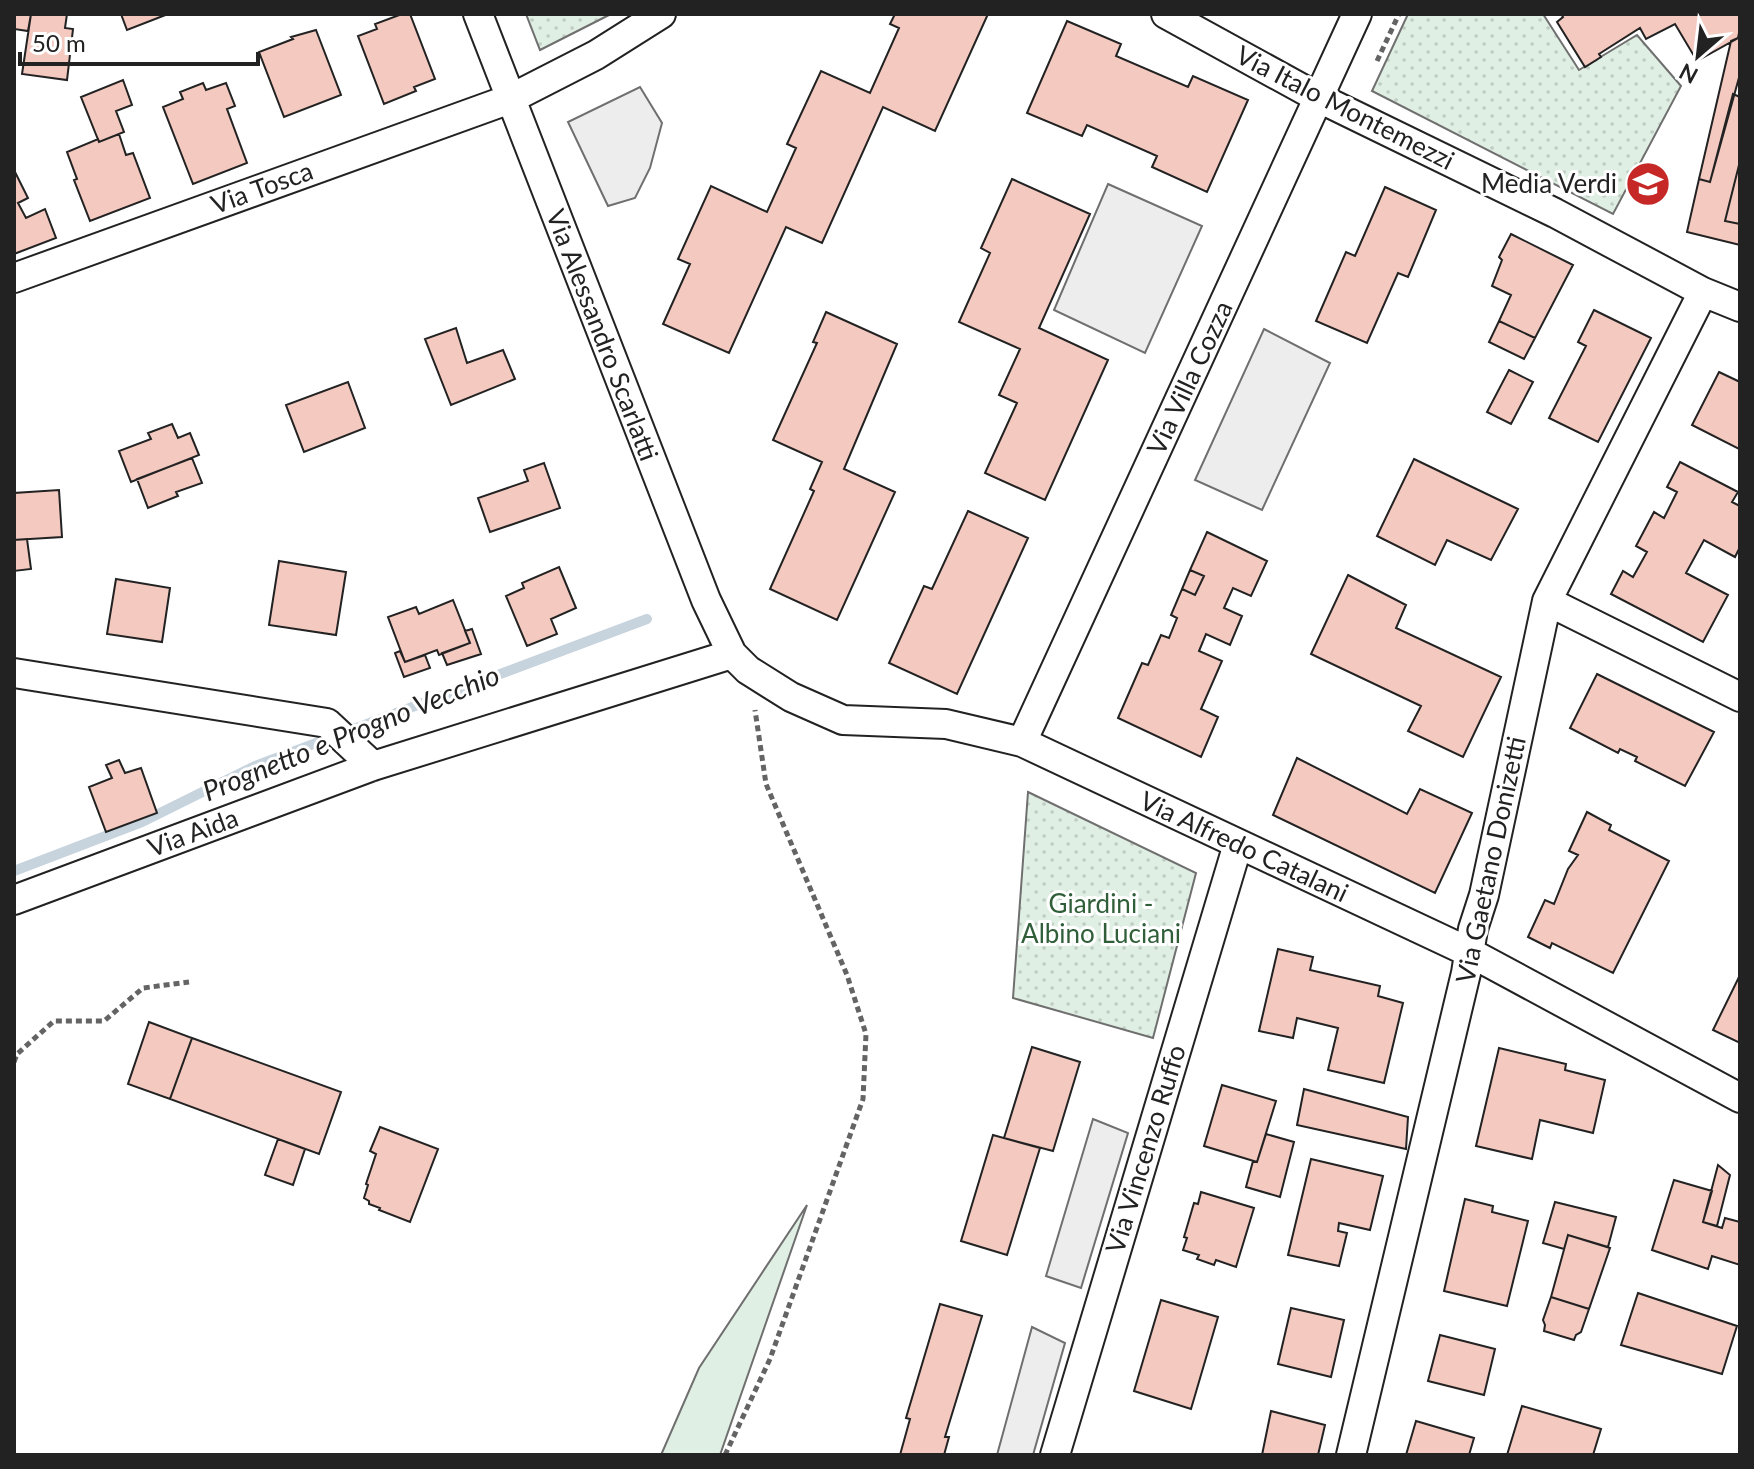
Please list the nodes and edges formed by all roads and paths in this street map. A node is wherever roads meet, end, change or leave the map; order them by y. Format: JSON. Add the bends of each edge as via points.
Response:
{"nodes":[{"id":1,"x":478,"y":14,"type":"edge"},
{"id":2,"x":661,"y":14,"type":"edge"},
{"id":3,"x":1166,"y":14,"type":"edge"},
{"id":4,"x":1357,"y":14,"type":"edge"},
{"id":5,"x":1399,"y":14,"type":"edge"},
{"id":6,"x":1377,"y":61,"type":"dead end"},
{"id":7,"x":1319,"y":98,"type":"junction"},
{"id":8,"x":510,"y":99,"type":"junction"},
{"id":9,"x":14,"y":278,"type":"edge"},
{"id":10,"x":1703,"y":292,"type":"junction"},
{"id":11,"x":1740,"y":307,"type":"edge"},
{"id":12,"x":1547,"y":601,"type":"junction"},
{"id":13,"x":740,"y":662,"type":"junction"},
{"id":14,"x":14,"y":673,"type":"edge"},
{"id":15,"x":1740,"y":697,"type":"edge"},
{"id":16,"x":1022,"y":742,"type":"junction"},
{"id":17,"x":373,"y":766,"type":"junction"},
{"id":18,"x":1238,"y":844,"type":"junction"},
{"id":19,"x":14,"y":900,"type":"edge"},
{"id":20,"x":1469,"y":952,"type":"junction"},
{"id":21,"x":189,"y":982,"type":"dead end"},
{"id":22,"x":14,"y":1062,"type":"edge"},
{"id":23,"x":1740,"y":1098,"type":"edge"},
{"id":24,"x":725,"y":1455,"type":"edge"},
{"id":25,"x":1055,"y":1455,"type":"edge"},
{"id":26,"x":1351,"y":1455,"type":"edge"}],
"edges":[{"from":1,"to":8,"type":"street","name":"Via Alessandro Scarlatti"},
{"from":2,"to":8,"type":"street","name":"Via Tosca"},
{"from":3,"to":7,"type":"street","name":"Via Italo Montemezzi"},
{"from":4,"to":7,"type":"street","name":"Via Villa Cozza"},
{"from":5,"to":6,"type":"path"},
{"from":7,"to":10,"type":"street","name":"Via Italo Montemezzi"},
{"from":7,"to":16,"type":"street","name":"Via Villa Cozza"},
{"from":8,"to":9,"type":"street","name":"Via Tosca"},
{"from":8,"to":13,"type":"street","name":"Via Alessandro Scarlatti","via":[[706,600]]},
{"from":10,"to":11,"type":"street","name":"Via Italo Montemezzi"},
{"from":10,"to":12,"type":"street","name":"Via Gaetano Donizetti"},
{"from":12,"to":15,"type":"street"},
{"from":12,"to":20,"type":"street","name":"Via Gaetano Donizetti"},
{"from":13,"to":16,"type":"street","name":"Via Alfredo Catalani","via":[[791,697],[843,720],[946,724]]},
{"from":13,"to":17,"type":"street","name":"Via Aida"},
{"from":13,"to":24,"type":"path","via":[[766,784],[847,975],[866,1034],[863,1099],[770,1359]]},
{"from":14,"to":17,"type":"street","via":[[327,723]]},
{"from":16,"to":18,"type":"street","name":"Via Alfredo Catalani"},
{"from":17,"to":19,"type":"street","name":"Via Aida"},
{"from":18,"to":20,"type":"street","name":"Via Alfredo Catalani"},
{"from":18,"to":25,"type":"street","name":"Via Vincenzo Ruffo"},
{"from":20,"to":23,"type":"street","name":"Via Alfredo Catalani"},
{"from":20,"to":26,"type":"street","name":"Via Gaetano Donizetti"},
{"from":21,"to":22,"type":"path","via":[[143,988],[104,1021],[54,1021]]}]}
